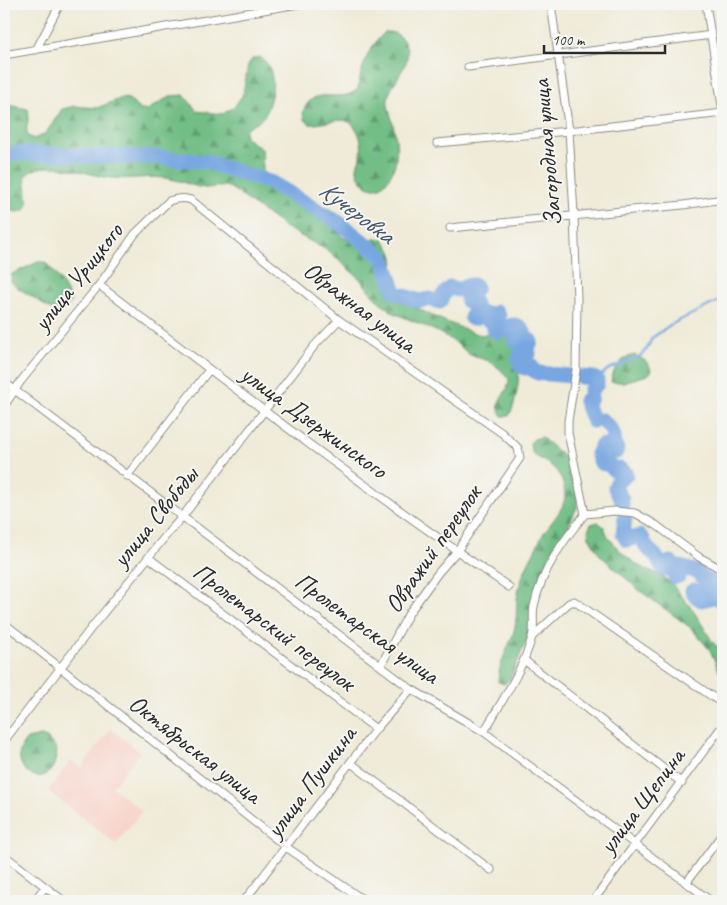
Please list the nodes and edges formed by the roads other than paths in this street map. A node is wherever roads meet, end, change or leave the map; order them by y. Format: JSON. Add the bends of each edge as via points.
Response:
{"nodes":[{"id":1,"x":60,"y":4,"type":"edge"},
{"id":2,"x":298,"y":4,"type":"edge"},
{"id":3,"x":551,"y":4,"type":"edge"},
{"id":4,"x":706,"y":4,"type":"edge"},
{"id":5,"x":712,"y":35,"type":"junction"},
{"id":6,"x":36,"y":50,"type":"junction"},
{"id":7,"x":4,"y":55,"type":"edge"},
{"id":8,"x":557,"y":55,"type":"junction"},
{"id":9,"x":468,"y":67,"type":"dead end"},
{"id":10,"x":723,"y":113,"type":"edge"},
{"id":11,"x":569,"y":131,"type":"junction"},
{"id":12,"x":437,"y":143,"type":"dead end"},
{"id":13,"x":717,"y":200,"type":"dead end"},
{"id":14,"x":169,"y":201,"type":"joint"},
{"id":15,"x":574,"y":214,"type":"junction"},
{"id":16,"x":450,"y":228,"type":"dead end"},
{"id":17,"x":98,"y":285,"type":"junction"},
{"id":18,"x":339,"y":320,"type":"junction"},
{"id":19,"x":209,"y":370,"type":"junction"},
{"id":20,"x":4,"y":382,"type":"edge"},
{"id":21,"x":15,"y":390,"type":"junction"},
{"id":22,"x":4,"y":406,"type":"edge"},
{"id":23,"x":264,"y":410,"type":"junction"},
{"id":24,"x":520,"y":458,"type":"joint"},
{"id":25,"x":127,"y":476,"type":"junction"},
{"id":26,"x":585,"y":514,"type":"junction"},
{"id":27,"x":183,"y":516,"type":"junction"},
{"id":28,"x":457,"y":551,"type":"junction"},
{"id":29,"x":149,"y":558,"type":"junction"},
{"id":30,"x":723,"y":570,"type":"edge"},
{"id":31,"x":509,"y":587,"type":"dead end"},
{"id":32,"x":4,"y":623,"type":"edge"},
{"id":33,"x":533,"y":636,"type":"junction"},
{"id":34,"x":524,"y":660,"type":"junction"},
{"id":35,"x":381,"y":665,"type":"junction"},
{"id":36,"x":60,"y":668,"type":"junction"},
{"id":37,"x":411,"y":689,"type":"junction"},
{"id":38,"x":723,"y":704,"type":"edge"},
{"id":39,"x":723,"y":725,"type":"edge"},
{"id":40,"x":376,"y":729,"type":"junction"},
{"id":41,"x":484,"y":732,"type":"junction"},
{"id":42,"x":4,"y":741,"type":"edge"},
{"id":43,"x":350,"y":763,"type":"junction"},
{"id":44,"x":682,"y":783,"type":"junction"},
{"id":45,"x":723,"y":833,"type":"edge"},
{"id":46,"x":635,"y":845,"type":"junction"},
{"id":47,"x":286,"y":847,"type":"junction"},
{"id":48,"x":4,"y":855,"type":"edge"},
{"id":49,"x":491,"y":870,"type":"dead end"},
{"id":50,"x":686,"y":883,"type":"junction"},
{"id":51,"x":45,"y":887,"type":"junction"},
{"id":52,"x":34,"y":901,"type":"edge"},
{"id":53,"x":64,"y":901,"type":"edge"},
{"id":54,"x":244,"y":901,"type":"edge"},
{"id":55,"x":365,"y":901,"type":"edge"},
{"id":56,"x":593,"y":901,"type":"edge"},
{"id":57,"x":711,"y":901,"type":"edge"}],
"edges":[{"from":1,"to":6,"type":"street"},
{"from":2,"to":6,"type":"street"},
{"from":3,"to":8,"type":"street","name":"Загородная улица"},
{"from":4,"to":5,"type":"street"},
{"from":5,"to":8,"type":"street"},
{"from":5,"to":10,"type":"street"},
{"from":6,"to":7,"type":"street"},
{"from":8,"to":9,"type":"street"},
{"from":8,"to":11,"type":"street","name":"Загородная улица"},
{"from":10,"to":11,"type":"street"},
{"from":11,"to":12,"type":"street"},
{"from":11,"to":15,"type":"street","name":"Загородная улица"},
{"from":13,"to":15,"type":"street"},
{"from":14,"to":17,"type":"street","name":"улица Урицкого","via":[[135,234]]},
{"from":14,"to":18,"type":"street","name":"Овражная улица","via":[[191,200]]},
{"from":15,"to":16,"type":"street"},
{"from":15,"to":26,"type":"street","name":"Загородная улица","via":[[576,370],[568,433]]},
{"from":17,"to":19,"type":"street","name":"улица Дзержинского"},
{"from":17,"to":21,"type":"street","name":"улица Урицкого"},
{"from":18,"to":23,"type":"street","name":"улица Свободы"},
{"from":18,"to":24,"type":"street","name":"Овражная улица","via":[[502,433],[518,448]]},
{"from":19,"to":23,"type":"street","name":"улица Дзержинского"},
{"from":19,"to":25,"type":"street"},
{"from":20,"to":21,"type":"street","name":"Пролетарская улица"},
{"from":21,"to":22,"type":"street","name":"улица Урицкого"},
{"from":21,"to":25,"type":"street","name":"Пролетарская улица"},
{"from":23,"to":27,"type":"street","name":"улица Свободы"},
{"from":23,"to":28,"type":"street","name":"улица Дзержинского"},
{"from":24,"to":28,"type":"street","name":"Овражий переулок"},
{"from":25,"to":27,"type":"street","name":"Пролетарская улица"},
{"from":26,"to":30,"type":"street","via":[[635,513]]},
{"from":26,"to":33,"type":"street","via":[[563,540],[549,565],[534,608]]},
{"from":27,"to":29,"type":"street","name":"улица Свободы"},
{"from":27,"to":35,"type":"street","name":"Пролетарская улица"},
{"from":28,"to":31,"type":"street","name":"улица Дзержинского"},
{"from":28,"to":35,"type":"street","name":"Овражий переулок","via":[[409,612]]},
{"from":29,"to":36,"type":"street","name":"улица Свободы"},
{"from":29,"to":40,"type":"street","name":"Пролетарский переулок"},
{"from":32,"to":36,"type":"street","name":"Октябрьская улица"},
{"from":33,"to":34,"type":"street"},
{"from":33,"to":38,"type":"street","via":[[574,601]]},
{"from":34,"to":41,"type":"street"},
{"from":34,"to":44,"type":"street"},
{"from":35,"to":37,"type":"street","name":"Пролетарская улица"},
{"from":36,"to":42,"type":"street","name":"улица Свободы"},
{"from":36,"to":47,"type":"street","name":"Октябрьская улица"},
{"from":37,"to":40,"type":"street","name":"улица Пушкина"},
{"from":37,"to":41,"type":"street","name":"Пролетарская улица"},
{"from":39,"to":44,"type":"street","name":"улица Щепина"},
{"from":40,"to":43,"type":"street","name":"улица Пушкина"},
{"from":41,"to":46,"type":"street","name":"Пролетарская улица"},
{"from":43,"to":47,"type":"street","name":"улица Пушкина"},
{"from":43,"to":49,"type":"street"},
{"from":44,"to":46,"type":"street","name":"улица Щепина"},
{"from":45,"to":50,"type":"street"},
{"from":46,"to":50,"type":"street","name":"Пролетарская улица"},
{"from":46,"to":56,"type":"street","name":"улица Щепина"},
{"from":47,"to":54,"type":"street","name":"улица Пушкина"},
{"from":47,"to":55,"type":"street","name":"Октябрьская улица"},
{"from":48,"to":51,"type":"street"},
{"from":50,"to":57,"type":"street","name":"Пролетарская улица"},
{"from":51,"to":52,"type":"street"},
{"from":51,"to":53,"type":"street"}]}
